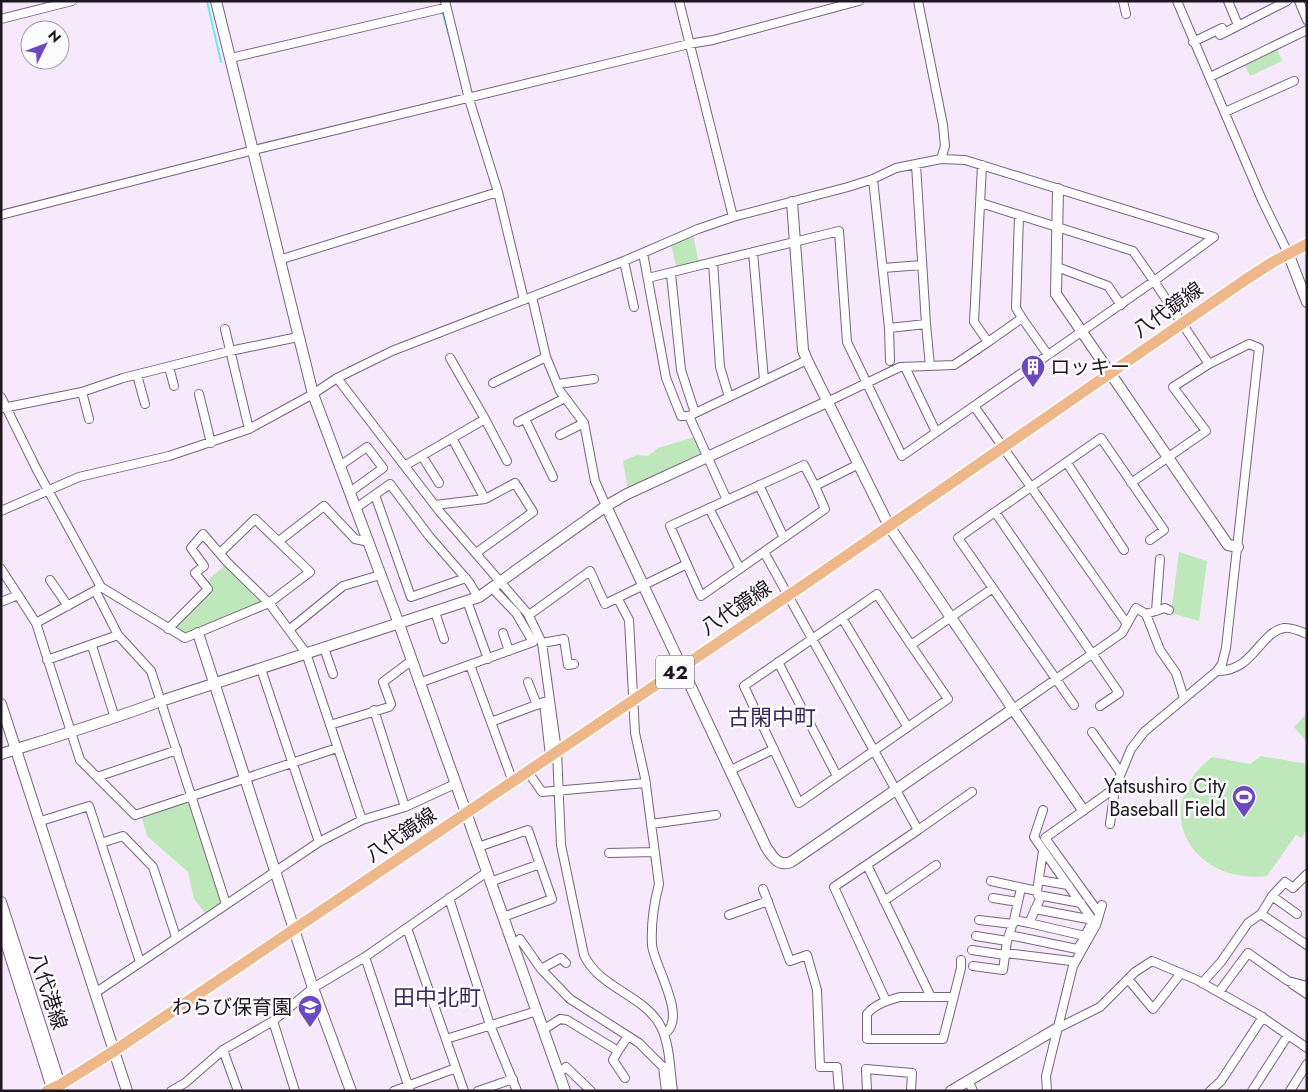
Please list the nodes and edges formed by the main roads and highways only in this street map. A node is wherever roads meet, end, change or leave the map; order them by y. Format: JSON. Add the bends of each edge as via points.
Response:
{"nodes":[{"id":1,"x":1307,"y":244,"type":"edge"},
{"id":2,"x":55,"y":1089,"type":"edge"}],
"edges":[{"from":1,"to":2,"type":"main road","name":"八代鏡線","number":"42","via":[[1182,322],[788,596]]}]}
